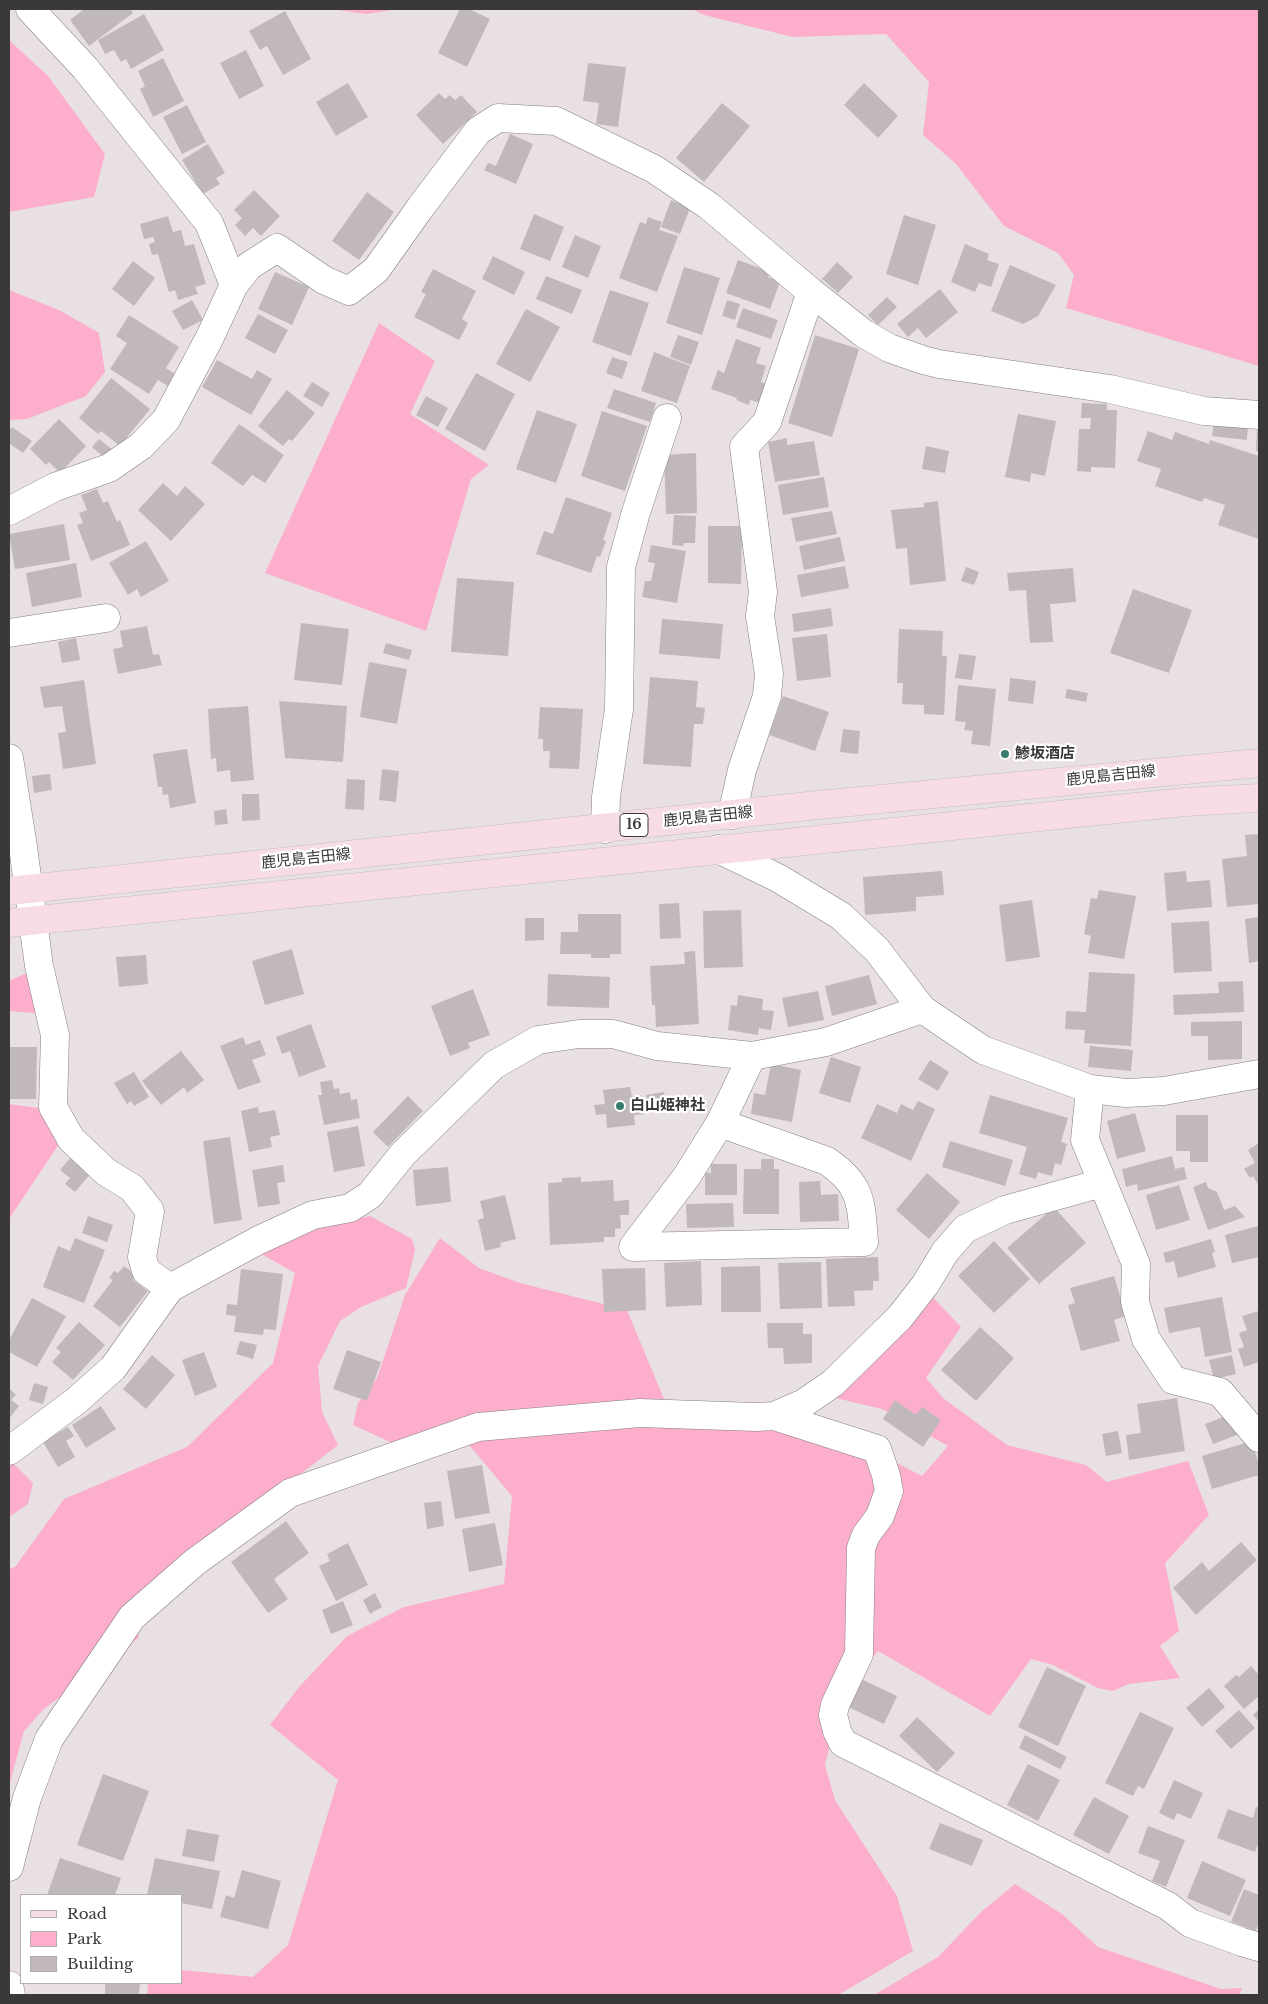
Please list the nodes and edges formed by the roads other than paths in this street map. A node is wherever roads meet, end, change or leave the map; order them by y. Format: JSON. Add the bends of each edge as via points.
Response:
{"nodes":[{"id":1,"x":30,"y":9,"type":"edge"},
{"id":2,"x":234,"y":285,"type":"junction"},
{"id":3,"x":811,"y":292,"type":"junction"},
{"id":4,"x":1259,"y":414,"type":"edge"},
{"id":5,"x":667,"y":418,"type":"dead end"},
{"id":6,"x":9,"y":511,"type":"edge"},
{"id":7,"x":106,"y":618,"type":"dead end"},
{"id":8,"x":9,"y":632,"type":"edge"},
{"id":9,"x":9,"y":758,"type":"edge"},
{"id":10,"x":1259,"y":763,"type":"edge"},
{"id":11,"x":1259,"y":798,"type":"edge"},
{"id":12,"x":732,"y":815,"type":"junction"},
{"id":13,"x":605,"y":828,"type":"junction"},
{"id":14,"x":718,"y":849,"type":"junction"},
{"id":15,"x":18,"y":890,"type":"edge"},
{"id":16,"x":21,"y":922,"type":"edge"},
{"id":17,"x":922,"y":1009,"type":"junction"},
{"id":18,"x":752,"y":1056,"type":"junction"},
{"id":19,"x":1259,"y":1074,"type":"edge"},
{"id":20,"x":1090,"y":1088,"type":"junction"},
{"id":21,"x":720,"y":1123,"type":"junction"},
{"id":22,"x":1102,"y":1183,"type":"junction"},
{"id":23,"x":170,"y":1288,"type":"junction"},
{"id":24,"x":774,"y":1416,"type":"junction"},
{"id":25,"x":1259,"y":1438,"type":"edge"},
{"id":26,"x":9,"y":1451,"type":"edge"},
{"id":27,"x":9,"y":1867,"type":"edge"},
{"id":28,"x":1259,"y":1947,"type":"edge"},
{"id":29,"x":9,"y":1985,"type":"edge"},
{"id":30,"x":11,"y":1995,"type":"edge"}],
"edges":[{"from":1,"to":2,"type":"street","via":[[85,68],[209,223]]},
{"from":2,"to":3,"type":"street","via":[[249,266],[277,248],[324,280],[349,291],[376,270],[478,131],[498,118],[556,121],[654,169],[709,206]]},
{"from":2,"to":6,"type":"street","via":[[166,420],[141,446],[109,468],[55,487]]},
{"from":3,"to":4,"type":"street","via":[[863,333],[889,348],[923,360],[1110,389],[1204,411]]},
{"from":3,"to":12,"type":"street","via":[[767,422],[744,446],[763,592],[760,616],[769,674],[766,696],[742,770]]},
{"from":5,"to":13,"type":"street","via":[[621,567],[619,709],[606,796]]},
{"from":7,"to":8,"type":"street"},
{"from":9,"to":15,"type":"street"},
{"from":10,"to":12,"type":"main road","name":"鹿児島吉田線","number":"16"},
{"from":11,"to":14,"type":"main road","number":"16","via":[[1186,802]]},
{"from":12,"to":13,"type":"main road","name":"鹿児島吉田線","number":"16"},
{"from":13,"to":15,"type":"main road","name":"鹿児島吉田線","number":"16"},
{"from":14,"to":16,"type":"main road","number":"16"},
{"from":14,"to":17,"type":"street","via":[[778,878],[841,916],[877,950]]},
{"from":15,"to":16,"type":"street"},
{"from":16,"to":23,"type":"street","via":[[38,966],[55,1035],[53,1107],[72,1139],[106,1172],[132,1188],[150,1211],[142,1257],[146,1270]]},
{"from":17,"to":18,"type":"street","via":[[826,1042]]},
{"from":17,"to":20,"type":"street","via":[[983,1050]]},
{"from":18,"to":21,"type":"street"},
{"from":18,"to":23,"type":"street","via":[[657,1046],[613,1034],[580,1034],[538,1040],[494,1065],[403,1154],[370,1195],[350,1208],[313,1215],[277,1231]]},
{"from":19,"to":20,"type":"street","via":[[1164,1091],[1126,1093]]},
{"from":20,"to":22,"type":"street","via":[[1086,1140]]},
{"from":21,"to":21,"type":"street","via":[[687,1176],[633,1247],[864,1242],[861,1201],[850,1179],[840,1170],[827,1161]]},
{"from":22,"to":24,"type":"street","via":[[1005,1210],[965,1229],[900,1317],[833,1383],[804,1403]]},
{"from":22,"to":25,"type":"street","via":[[1136,1264],[1135,1302],[1146,1338],[1174,1380],[1220,1392]]},
{"from":23,"to":26,"type":"street","via":[[113,1368],[76,1401]]},
{"from":24,"to":27,"type":"street","via":[[640,1413],[478,1427],[290,1493],[195,1562],[132,1617],[49,1739],[27,1798]]},
{"from":24,"to":28,"type":"street","via":[[877,1449],[886,1475],[889,1491],[885,1504],[866,1535],[859,1557],[859,1654],[842,1687],[833,1715],[844,1743],[1168,1906],[1190,1923]]},
{"from":29,"to":30,"type":"street"}]}
